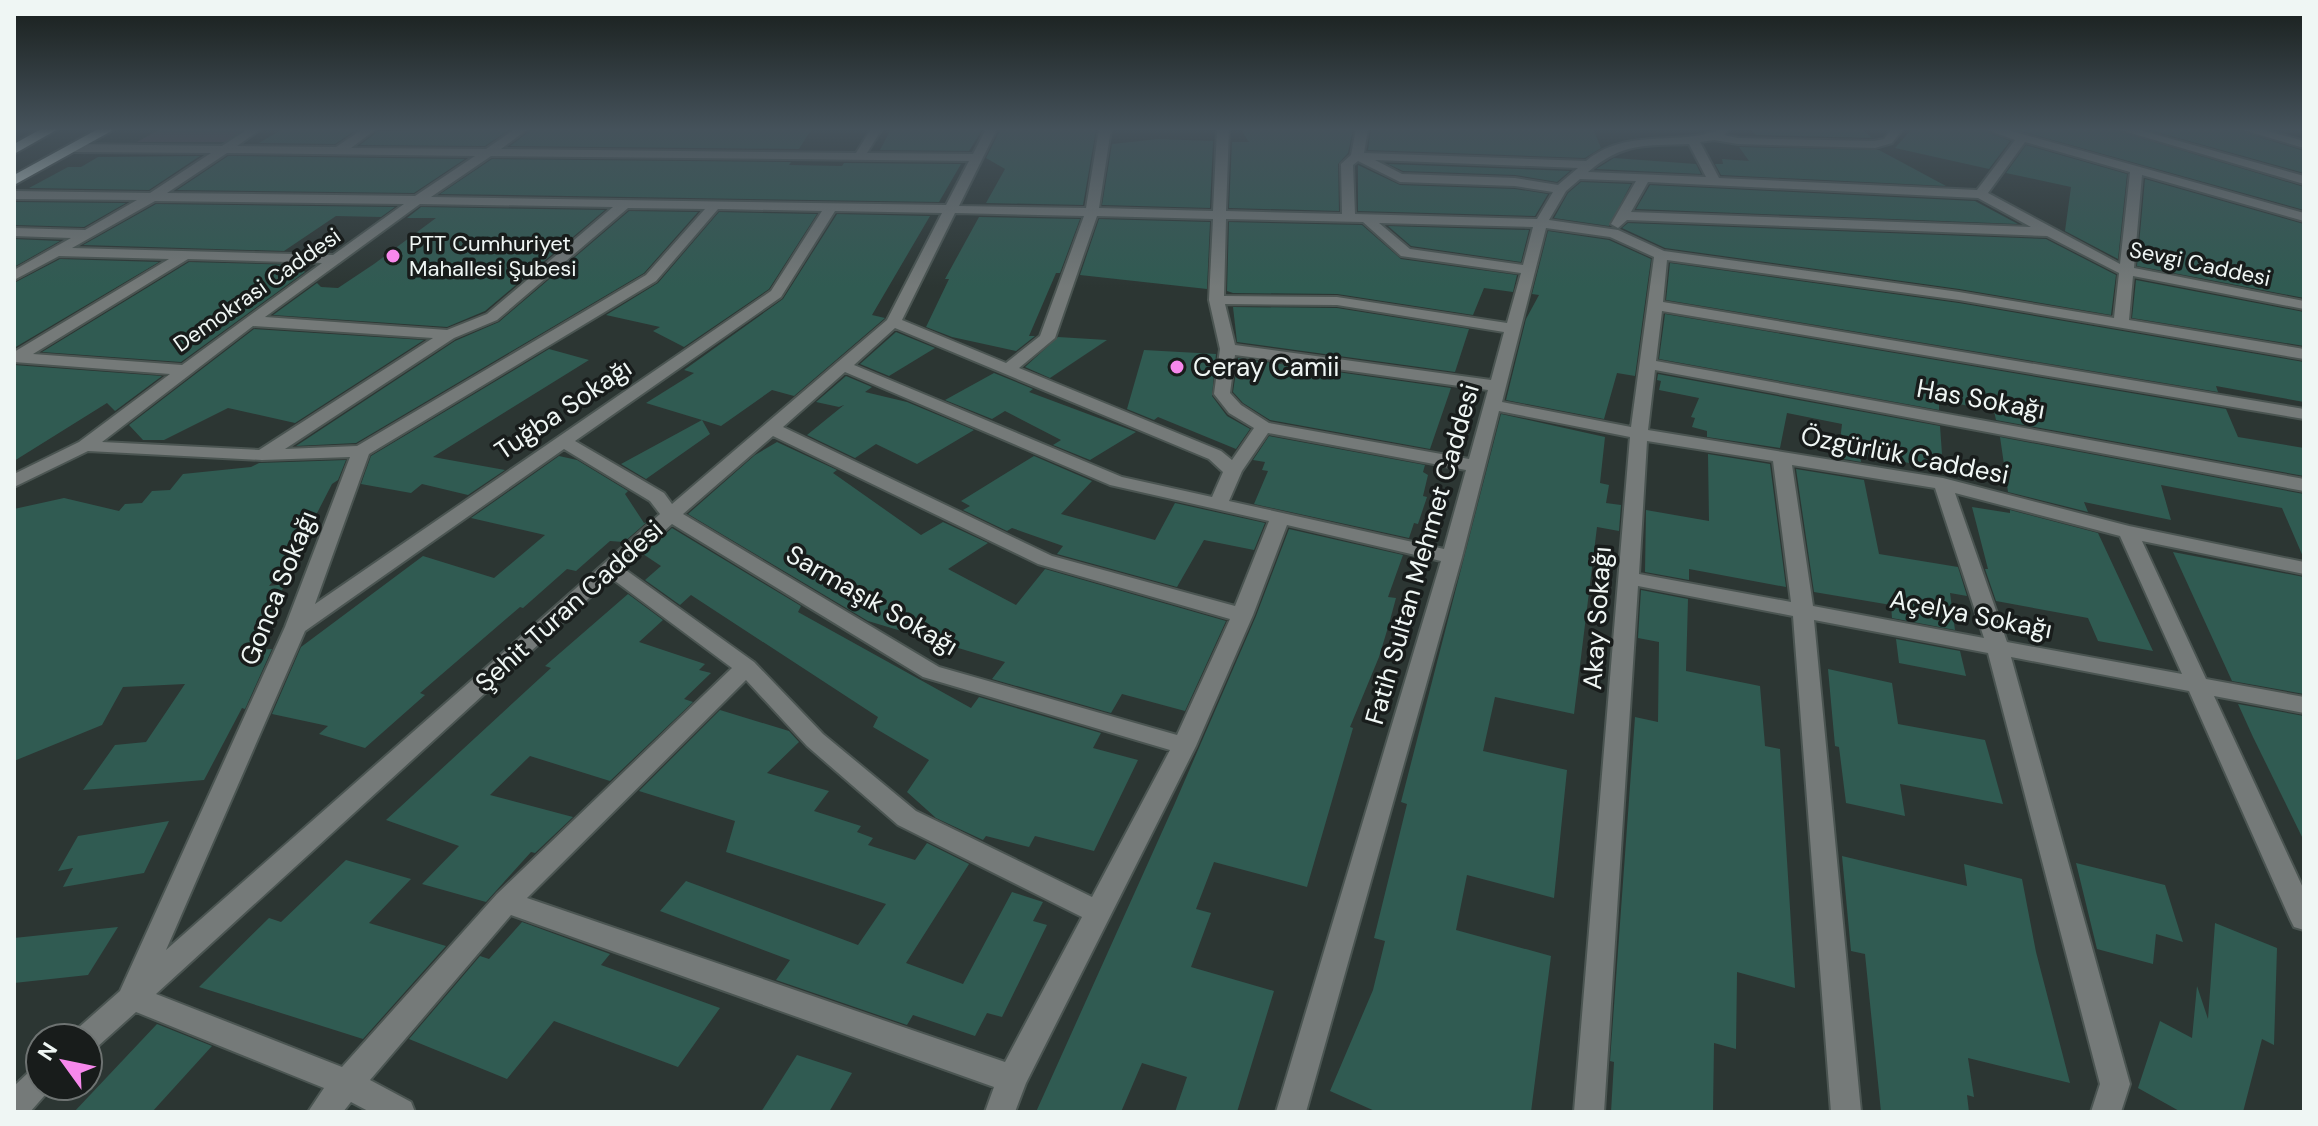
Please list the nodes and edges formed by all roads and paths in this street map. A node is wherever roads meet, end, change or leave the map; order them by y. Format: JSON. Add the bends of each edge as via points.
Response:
{"nodes":[{"id":1,"x":176,"y":182,"type":"edge"},
{"id":2,"x":446,"y":182,"type":"edge"},
{"id":3,"x":964,"y":182,"type":"edge"},
{"id":4,"x":1097,"y":182,"type":"edge"},
{"id":5,"x":1221,"y":182,"type":"edge"},
{"id":6,"x":1348,"y":182,"type":"edge"},
{"id":7,"x":1502,"y":182,"type":"edge"},
{"id":8,"x":1570,"y":182,"type":"edge"},
{"id":9,"x":1642,"y":182,"type":"edge"},
{"id":10,"x":1725,"y":182,"type":"edge"},
{"id":11,"x":1990,"y":182,"type":"edge"},
{"id":12,"x":2135,"y":182,"type":"edge"},
{"id":13,"x":2180,"y":182,"type":"edge"},
{"id":14,"x":1561,"y":189,"type":"junction"},
{"id":15,"x":1981,"y":194,"type":"junction"},
{"id":16,"x":21,"y":195,"type":"edge"},
{"id":17,"x":152,"y":197,"type":"junction"},
{"id":18,"x":14,"y":202,"type":"edge"},
{"id":19,"x":415,"y":202,"type":"junction"},
{"id":20,"x":623,"y":205,"type":"junction"},
{"id":21,"x":713,"y":207,"type":"junction"},
{"id":22,"x":831,"y":207,"type":"junction"},
{"id":23,"x":952,"y":207,"type":"junction"},
{"id":24,"x":1092,"y":211,"type":"junction"},
{"id":25,"x":1220,"y":216,"type":"junction"},
{"id":26,"x":1623,"y":216,"type":"junction"},
{"id":27,"x":2304,"y":217,"type":"edge"},
{"id":28,"x":1349,"y":218,"type":"junction"},
{"id":29,"x":1366,"y":218,"type":"junction"},
{"id":30,"x":1541,"y":223,"type":"junction"},
{"id":31,"x":14,"y":232,"type":"edge"},
{"id":32,"x":2051,"y":232,"type":"junction"},
{"id":33,"x":1613,"y":233,"type":"junction"},
{"id":34,"x":87,"y":234,"type":"junction"},
{"id":35,"x":56,"y":252,"type":"junction"},
{"id":36,"x":185,"y":255,"type":"junction"},
{"id":37,"x":1661,"y":255,"type":"junction"},
{"id":38,"x":340,"y":259,"type":"junction"},
{"id":39,"x":1528,"y":270,"type":"junction"},
{"id":40,"x":2124,"y":270,"type":"junction"},
{"id":41,"x":14,"y":276,"type":"edge"},
{"id":42,"x":1216,"y":300,"type":"junction"},
{"id":43,"x":1655,"y":305,"type":"junction"},
{"id":44,"x":2304,"y":305,"type":"edge"},
{"id":45,"x":250,"y":321,"type":"junction"},
{"id":46,"x":893,"y":322,"type":"junction"},
{"id":47,"x":2121,"y":325,"type":"junction"},
{"id":48,"x":1513,"y":329,"type":"junction"},
{"id":49,"x":449,"y":335,"type":"junction"},
{"id":50,"x":1228,"y":349,"type":"junction"},
{"id":51,"x":2304,"y":354,"type":"edge"},
{"id":52,"x":1648,"y":364,"type":"junction"},
{"id":53,"x":843,"y":366,"type":"junction"},
{"id":54,"x":1008,"y":369,"type":"junction"},
{"id":55,"x":182,"y":370,"type":"junction"},
{"id":56,"x":1496,"y":396,"type":"junction"},
{"id":57,"x":2304,"y":414,"type":"edge"},
{"id":58,"x":1264,"y":427,"type":"junction"},
{"id":59,"x":771,"y":428,"type":"junction"},
{"id":60,"x":1639,"y":434,"type":"junction"},
{"id":61,"x":562,"y":441,"type":"junction"},
{"id":62,"x":85,"y":446,"type":"junction"},
{"id":63,"x":361,"y":451,"type":"junction"},
{"id":64,"x":262,"y":455,"type":"junction"},
{"id":65,"x":1782,"y":459,"type":"junction"},
{"id":66,"x":1476,"y":466,"type":"junction"},
{"id":67,"x":1233,"y":471,"type":"junction"},
{"id":68,"x":14,"y":481,"type":"edge"},
{"id":69,"x":1943,"y":484,"type":"junction"},
{"id":70,"x":2304,"y":485,"type":"edge"},
{"id":71,"x":1217,"y":506,"type":"junction"},
{"id":72,"x":671,"y":515,"type":"junction"},
{"id":73,"x":1279,"y":520,"type":"junction"},
{"id":74,"x":2128,"y":532,"type":"junction"},
{"id":75,"x":1452,"y":557,"type":"junction"},
{"id":76,"x":610,"y":568,"type":"junction"},
{"id":77,"x":2304,"y":568,"type":"edge"},
{"id":78,"x":1627,"y":578,"type":"junction"},
{"id":79,"x":1803,"y":611,"type":"junction"},
{"id":80,"x":1242,"y":615,"type":"junction"},
{"id":81,"x":296,"y":627,"type":"junction"},
{"id":82,"x":1998,"y":648,"type":"junction"},
{"id":83,"x":746,"y":667,"type":"junction"},
{"id":84,"x":2197,"y":685,"type":"junction"},
{"id":85,"x":2304,"y":705,"type":"edge"},
{"id":86,"x":1184,"y":746,"type":"junction"},
{"id":87,"x":506,"y":902,"type":"junction"},
{"id":88,"x":1096,"y":911,"type":"junction"},
{"id":89,"x":2304,"y":919,"type":"edge"},
{"id":90,"x":131,"y":997,"type":"junction"},
{"id":91,"x":104,"y":1022,"type":"edge"},
{"id":92,"x":1012,"y":1079,"type":"junction"},
{"id":93,"x":346,"y":1083,"type":"junction"},
{"id":94,"x":323,"y":1112,"type":"edge"},
{"id":95,"x":400,"y":1112,"type":"edge"},
{"id":96,"x":1000,"y":1112,"type":"edge"},
{"id":97,"x":1291,"y":1112,"type":"edge"},
{"id":98,"x":1589,"y":1112,"type":"edge"},
{"id":99,"x":1846,"y":1112,"type":"edge"},
{"id":100,"x":2106,"y":1112,"type":"edge"}],
"edges":[{"from":1,"to":17,"type":"street"},
{"from":2,"to":19,"type":"street","name":"Demokrasi Caddesi"},
{"from":3,"to":23,"type":"street","name":"Şehit Turan Caddesi"},
{"from":4,"to":24,"type":"street"},
{"from":5,"to":25,"type":"street"},
{"from":6,"to":28,"type":"street"},
{"from":7,"to":14,"type":"street"},
{"from":8,"to":14,"type":"street","name":"Fatih Sultan Mehmet Caddesi"},
{"from":9,"to":26,"type":"street"},
{"from":10,"to":15,"type":"street","name":"Sevgi Caddesi"},
{"from":11,"to":15,"type":"street"},
{"from":12,"to":40,"type":"street"},
{"from":13,"to":27,"type":"street"},
{"from":14,"to":30,"type":"street","name":"Fatih Sultan Mehmet Caddesi"},
{"from":15,"to":32,"type":"street","name":"Sevgi Caddesi"},
{"from":16,"to":17,"type":"street"},
{"from":16,"to":18,"type":"street"},
{"from":17,"to":19,"type":"street"},
{"from":17,"to":34,"type":"street"},
{"from":19,"to":20,"type":"street"},
{"from":19,"to":38,"type":"street","name":"Demokrasi Caddesi"},
{"from":20,"to":21,"type":"street"},
{"from":20,"to":49,"type":"street","via":[[492,317]]},
{"from":21,"to":22,"type":"street"},
{"from":21,"to":63,"type":"street","via":[[651,278]]},
{"from":22,"to":23,"type":"street"},
{"from":22,"to":61,"type":"street","name":"Tuğba Sokağı","via":[[776,294]]},
{"from":23,"to":24,"type":"street"},
{"from":23,"to":46,"type":"street","name":"Şehit Turan Caddesi"},
{"from":24,"to":25,"type":"street"},
{"from":24,"to":54,"type":"street","via":[[1047,338]]},
{"from":25,"to":28,"type":"street"},
{"from":25,"to":42,"type":"street"},
{"from":26,"to":32,"type":"street"},
{"from":26,"to":33,"type":"street"},
{"from":28,"to":29,"type":"street"},
{"from":29,"to":30,"type":"street"},
{"from":29,"to":39,"type":"street","via":[[1406,253]]},
{"from":30,"to":33,"type":"street"},
{"from":30,"to":39,"type":"street","name":"Fatih Sultan Mehmet Caddesi"},
{"from":31,"to":34,"type":"street"},
{"from":32,"to":40,"type":"street","name":"Sevgi Caddesi"},
{"from":33,"to":37,"type":"street"},
{"from":34,"to":35,"type":"street"},
{"from":35,"to":36,"type":"street"},
{"from":35,"to":41,"type":"street"},
{"from":36,"to":38,"type":"street"},
{"from":36,"to":55,"type":"street","via":[[16,358]]},
{"from":37,"to":43,"type":"street","name":"Akay Sokağı"},
{"from":37,"to":47,"type":"street","via":[[1959,296]]},
{"from":38,"to":45,"type":"street","name":"Demokrasi Caddesi"},
{"from":39,"to":48,"type":"street","name":"Fatih Sultan Mehmet Caddesi"},
{"from":40,"to":44,"type":"street","name":"Sevgi Caddesi"},
{"from":40,"to":47,"type":"street"},
{"from":42,"to":48,"type":"street","via":[[1337,301]]},
{"from":42,"to":50,"type":"street"},
{"from":43,"to":52,"type":"street","name":"Akay Sokağı"},
{"from":43,"to":57,"type":"street"},
{"from":45,"to":49,"type":"street"},
{"from":45,"to":55,"type":"street","name":"Demokrasi Caddesi"},
{"from":46,"to":53,"type":"street","name":"Şehit Turan Caddesi"},
{"from":46,"to":54,"type":"street"},
{"from":47,"to":51,"type":"street"},
{"from":48,"to":56,"type":"street","name":"Fatih Sultan Mehmet Caddesi"},
{"from":49,"to":64,"type":"street"},
{"from":50,"to":56,"type":"street","name":"Özgürlük Caddesi"},
{"from":50,"to":58,"type":"street","via":[[1222,394]]},
{"from":52,"to":60,"type":"street","name":"Akay Sokağı"},
{"from":52,"to":70,"type":"street","name":"Has Sokağı"},
{"from":53,"to":59,"type":"street","name":"Şehit Turan Caddesi"},
{"from":53,"to":71,"type":"street","via":[[1116,481]]},
{"from":54,"to":67,"type":"street","via":[[1215,455]]},
{"from":55,"to":62,"type":"street","name":"Demokrasi Caddesi"},
{"from":56,"to":60,"type":"street","name":"Özgürlük Caddesi"},
{"from":56,"to":66,"type":"street","name":"Fatih Sultan Mehmet Caddesi"},
{"from":58,"to":66,"type":"street"},
{"from":58,"to":67,"type":"street"},
{"from":59,"to":72,"type":"street","name":"Şehit Turan Caddesi"},
{"from":59,"to":80,"type":"street","via":[[1045,560]]},
{"from":60,"to":65,"type":"street","name":"Özgürlük Caddesi"},
{"from":60,"to":78,"type":"street","name":"Akay Sokağı"},
{"from":61,"to":72,"type":"street","name":"Sarmaşık Sokağı","via":[[657,497]]},
{"from":61,"to":81,"type":"street","name":"Tuğba Sokağı"},
{"from":62,"to":64,"type":"street"},
{"from":62,"to":68,"type":"street","name":"Demokrasi Caddesi"},
{"from":63,"to":64,"type":"street"},
{"from":63,"to":81,"type":"street","name":"Gonca Sokağı"},
{"from":65,"to":69,"type":"street","name":"Özgürlük Caddesi"},
{"from":65,"to":79,"type":"street"},
{"from":66,"to":75,"type":"street","name":"Fatih Sultan Mehmet Caddesi"},
{"from":67,"to":71,"type":"street"},
{"from":69,"to":74,"type":"street","name":"Özgürlük Caddesi"},
{"from":69,"to":82,"type":"street"},
{"from":71,"to":73,"type":"street"},
{"from":72,"to":76,"type":"street","name":"Şehit Turan Caddesi"},
{"from":72,"to":86,"type":"street","name":"Sarmaşık Sokağı","via":[[931,672]]},
{"from":73,"to":75,"type":"street"},
{"from":73,"to":80,"type":"street"},
{"from":74,"to":77,"type":"street","name":"Özgürlük Caddesi"},
{"from":74,"to":84,"type":"street"},
{"from":75,"to":97,"type":"street","name":"Fatih Sultan Mehmet Caddesi"},
{"from":76,"to":83,"type":"street"},
{"from":76,"to":90,"type":"street","name":"Şehit Turan Caddesi"},
{"from":78,"to":79,"type":"street","name":"Açelya Sokağı"},
{"from":78,"to":98,"type":"street","name":"Akay Sokağı"},
{"from":79,"to":82,"type":"street","name":"Açelya Sokağı"},
{"from":79,"to":99,"type":"street"},
{"from":80,"to":86,"type":"street"},
{"from":81,"to":90,"type":"street","name":"Gonca Sokağı"},
{"from":82,"to":84,"type":"street","name":"Açelya Sokağı"},
{"from":82,"to":100,"type":"street","via":[[2115,1084]]},
{"from":83,"to":87,"type":"street"},
{"from":83,"to":88,"type":"street","via":[[815,740],[907,818]]},
{"from":84,"to":85,"type":"street","name":"Açelya Sokağı"},
{"from":84,"to":89,"type":"street"},
{"from":86,"to":88,"type":"street"},
{"from":87,"to":92,"type":"street"},
{"from":87,"to":93,"type":"street"},
{"from":88,"to":92,"type":"street"},
{"from":90,"to":91,"type":"street","name":"Şehit Turan Caddesi"},
{"from":90,"to":93,"type":"street"},
{"from":92,"to":96,"type":"street"},
{"from":93,"to":94,"type":"street"},
{"from":93,"to":95,"type":"street"}]}
